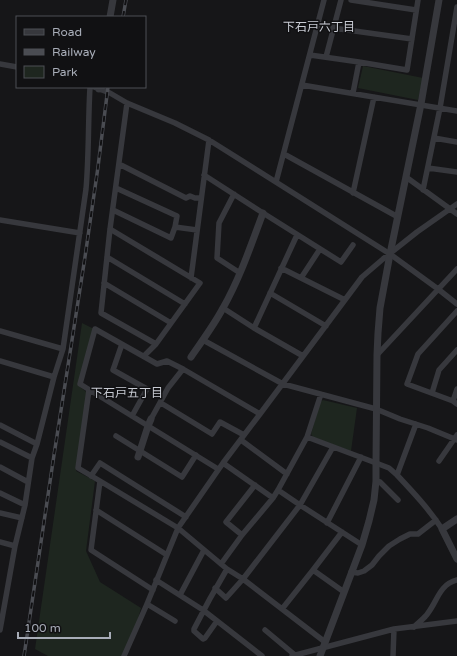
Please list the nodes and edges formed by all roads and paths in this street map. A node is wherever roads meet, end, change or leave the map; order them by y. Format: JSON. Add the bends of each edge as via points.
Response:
{"nodes":[{"id":1,"x":113,"y":0,"type":"edge"},
{"id":2,"x":324,"y":0,"type":"edge"},
{"id":3,"x":340,"y":0,"type":"edge"},
{"id":4,"x":351,"y":0,"type":"edge"},
{"id":5,"x":418,"y":0,"type":"edge"},
{"id":6,"x":439,"y":0,"type":"edge"},
{"id":7,"x":457,"y":7,"type":"edge"},
{"id":8,"x":416,"y":10,"type":"junction"},
{"id":9,"x":110,"y":16,"type":"edge"},
{"id":10,"x":334,"y":28,"type":"junction"},
{"id":11,"x":412,"y":39,"type":"junction"},
{"id":12,"x":310,"y":55,"type":"junction"},
{"id":13,"x":326,"y":57,"type":"junction"},
{"id":14,"x":359,"y":62,"type":"junction"},
{"id":15,"x":0,"y":64,"type":"edge"},
{"id":16,"x":16,"y":67,"type":"edge"},
{"id":17,"x":302,"y":85,"type":"junction"},
{"id":18,"x":90,"y":88,"type":"edge"},
{"id":19,"x":98,"y":88,"type":"edge"},
{"id":20,"x":353,"y":93,"type":"junction"},
{"id":21,"x":374,"y":97,"type":"junction"},
{"id":22,"x":127,"y":104,"type":"junction"},
{"id":23,"x":421,"y":104,"type":"junction"},
{"id":24,"x":440,"y":108,"type":"junction"},
{"id":25,"x":457,"y":111,"type":"edge"},
{"id":26,"x":434,"y":138,"type":"junction"},
{"id":27,"x":209,"y":140,"type":"junction"},
{"id":28,"x":457,"y":142,"type":"edge"},
{"id":29,"x":284,"y":154,"type":"junction"},
{"id":30,"x":119,"y":164,"type":"junction"},
{"id":31,"x":428,"y":168,"type":"junction"},
{"id":32,"x":457,"y":172,"type":"edge"},
{"id":33,"x":204,"y":175,"type":"junction"},
{"id":34,"x":406,"y":177,"type":"junction"},
{"id":35,"x":276,"y":182,"type":"junction"},
{"id":36,"x":116,"y":188,"type":"junction"},
{"id":37,"x":424,"y":190,"type":"junction"},
{"id":38,"x":353,"y":193,"type":"junction"},
{"id":39,"x":234,"y":194,"type":"junction"},
{"id":40,"x":201,"y":198,"type":"junction"},
{"id":41,"x":457,"y":204,"type":"edge"},
{"id":42,"x":450,"y":209,"type":"junction"},
{"id":43,"x":113,"y":210,"type":"junction"},
{"id":44,"x":263,"y":213,"type":"junction"},
{"id":45,"x":457,"y":214,"type":"edge"},
{"id":46,"x":398,"y":218,"type":"junction"},
{"id":47,"x":0,"y":220,"type":"edge"},
{"id":48,"x":175,"y":228,"type":"junction"},
{"id":49,"x":110,"y":229,"type":"junction"},
{"id":50,"x":197,"y":230,"type":"junction"},
{"id":51,"x":80,"y":233,"type":"junction"},
{"id":52,"x":297,"y":235,"type":"junction"},
{"id":53,"x":353,"y":245,"type":"dead end"},
{"id":54,"x":320,"y":249,"type":"junction"},
{"id":55,"x":390,"y":254,"type":"junction"},
{"id":56,"x":107,"y":257,"type":"junction"},
{"id":57,"x":282,"y":268,"type":"junction"},
{"id":58,"x":457,"y":269,"type":"edge"},
{"id":59,"x":240,"y":273,"type":"junction"},
{"id":60,"x":191,"y":278,"type":"junction"},
{"id":61,"x":301,"y":278,"type":"junction"},
{"id":62,"x":104,"y":283,"type":"junction"},
{"id":63,"x":438,"y":289,"type":"junction"},
{"id":64,"x":270,"y":293,"type":"junction"},
{"id":65,"x":345,"y":300,"type":"junction"},
{"id":66,"x":185,"y":304,"type":"junction"},
{"id":67,"x":457,"y":304,"type":"edge"},
{"id":68,"x":223,"y":308,"type":"junction"},
{"id":69,"x":457,"y":311,"type":"edge"},
{"id":70,"x":170,"y":324,"type":"junction"},
{"id":71,"x":326,"y":326,"type":"junction"},
{"id":72,"x":254,"y":328,"type":"junction"},
{"id":73,"x":0,"y":331,"type":"edge"},
{"id":74,"x":203,"y":340,"type":"junction"},
{"id":75,"x":122,"y":344,"type":"junction"},
{"id":76,"x":156,"y":344,"type":"junction"},
{"id":77,"x":63,"y":349,"type":"junction"},
{"id":78,"x":457,"y":350,"type":"edge"},
{"id":79,"x":144,"y":356,"type":"junction"},
{"id":80,"x":303,"y":356,"type":"junction"},
{"id":81,"x":377,"y":356,"type":"junction"},
{"id":82,"x":191,"y":357,"type":"dead end"},
{"id":83,"x":0,"y":361,"type":"edge"},
{"id":84,"x":183,"y":369,"type":"junction"},
{"id":85,"x":54,"y":377,"type":"junction"},
{"id":86,"x":282,"y":384,"type":"junction"},
{"id":87,"x":457,"y":389,"type":"edge"},
{"id":88,"x":89,"y":390,"type":"junction"},
{"id":89,"x":432,"y":393,"type":"junction"},
{"id":90,"x":321,"y":394,"type":"junction"},
{"id":91,"x":455,"y":402,"type":"edge"},
{"id":92,"x":160,"y":403,"type":"junction"},
{"id":93,"x":376,"y":409,"type":"junction"},
{"id":94,"x":260,"y":414,"type":"junction"},
{"id":95,"x":132,"y":416,"type":"junction"},
{"id":96,"x":150,"y":422,"type":"junction"},
{"id":97,"x":416,"y":424,"type":"junction"},
{"id":98,"x":0,"y":425,"type":"edge"},
{"id":99,"x":116,"y":436,"type":"dead end"},
{"id":100,"x":307,"y":437,"type":"junction"},
{"id":101,"x":242,"y":438,"type":"junction"},
{"id":102,"x":456,"y":438,"type":"edge"},
{"id":103,"x":0,"y":442,"type":"edge"},
{"id":104,"x":37,"y":444,"type":"junction"},
{"id":105,"x":333,"y":447,"type":"junction"},
{"id":106,"x":139,"y":454,"type":"junction"},
{"id":107,"x":196,"y":455,"type":"junction"},
{"id":108,"x":361,"y":457,"type":"junction"},
{"id":109,"x":32,"y":458,"type":"junction"},
{"id":110,"x":439,"y":461,"type":"dead end"},
{"id":111,"x":223,"y":463,"type":"junction"},
{"id":112,"x":376,"y":463,"type":"junction"},
{"id":113,"x":0,"y":468,"type":"edge"},
{"id":114,"x":218,"y":469,"type":"junction"},
{"id":115,"x":287,"y":474,"type":"junction"},
{"id":116,"x":396,"y":475,"type":"junction"},
{"id":117,"x":91,"y":476,"type":"junction"},
{"id":118,"x":100,"y":481,"type":"junction"},
{"id":119,"x":376,"y":481,"type":"junction"},
{"id":120,"x":28,"y":482,"type":"junction"},
{"id":121,"x":255,"y":485,"type":"junction"},
{"id":122,"x":278,"y":490,"type":"junction"},
{"id":123,"x":0,"y":494,"type":"edge"},
{"id":124,"x":273,"y":498,"type":"junction"},
{"id":125,"x":398,"y":500,"type":"dead end"},
{"id":126,"x":25,"y":505,"type":"junction"},
{"id":127,"x":300,"y":505,"type":"junction"},
{"id":128,"x":96,"y":510,"type":"junction"},
{"id":129,"x":0,"y":513,"type":"edge"},
{"id":130,"x":186,"y":517,"type":"junction"},
{"id":131,"x":22,"y":518,"type":"junction"},
{"id":132,"x":457,"y":519,"type":"edge"},
{"id":133,"x":436,"y":520,"type":"junction"},
{"id":134,"x":327,"y":523,"type":"junction"},
{"id":135,"x":178,"y":528,"type":"junction"},
{"id":136,"x":442,"y":529,"type":"junction"},
{"id":137,"x":342,"y":532,"type":"junction"},
{"id":138,"x":242,"y":535,"type":"junction"},
{"id":139,"x":0,"y":542,"type":"edge"},
{"id":140,"x":362,"y":545,"type":"junction"},
{"id":141,"x":15,"y":546,"type":"junction"},
{"id":142,"x":204,"y":550,"type":"junction"},
{"id":143,"x":167,"y":555,"type":"junction"},
{"id":144,"x":457,"y":559,"type":"edge"},
{"id":145,"x":221,"y":564,"type":"junction"},
{"id":146,"x":227,"y":569,"type":"junction"},
{"id":147,"x":313,"y":570,"type":"junction"},
{"id":148,"x":351,"y":572,"type":"junction"},
{"id":149,"x":243,"y":579,"type":"junction"},
{"id":150,"x":156,"y":580,"type":"junction"},
{"id":151,"x":457,"y":580,"type":"edge"},
{"id":152,"x":215,"y":588,"type":"junction"},
{"id":153,"x":153,"y":590,"type":"junction"},
{"id":154,"x":344,"y":592,"type":"junction"},
{"id":155,"x":180,"y":595,"type":"junction"},
{"id":156,"x":147,"y":604,"type":"junction"},
{"id":157,"x":282,"y":609,"type":"junction"},
{"id":158,"x":203,"y":610,"type":"junction"},
{"id":159,"x":175,"y":621,"type":"dead end"},
{"id":160,"x":217,"y":621,"type":"junction"},
{"id":161,"x":457,"y":621,"type":"edge"},
{"id":162,"x":1,"y":622,"type":"edge"},
{"id":163,"x":414,"y":627,"type":"junction"},
{"id":164,"x":394,"y":629,"type":"junction"},
{"id":165,"x":0,"y":630,"type":"edge"},
{"id":166,"x":265,"y":630,"type":"dead end"},
{"id":167,"x":324,"y":645,"type":"junction"},
{"id":168,"x":124,"y":656,"type":"edge"},
{"id":169,"x":262,"y":656,"type":"edge"},
{"id":170,"x":294,"y":656,"type":"edge"},
{"id":171,"x":320,"y":656,"type":"edge"},
{"id":172,"x":393,"y":656,"type":"edge"}],
"edges":[{"from":1,"to":9,"type":"street"},
{"from":2,"to":12,"type":"street"},
{"from":3,"to":10,"type":"street"},
{"from":4,"to":8,"type":"street"},
{"from":5,"to":8,"type":"street"},
{"from":6,"to":23,"type":"street"},
{"from":7,"to":24,"type":"street"},
{"from":8,"to":11,"type":"street"},
{"from":10,"to":11,"type":"street"},
{"from":10,"to":13,"type":"street"},
{"from":11,"to":14,"type":"street","via":[[407,70]]},
{"from":12,"to":13,"type":"street"},
{"from":12,"to":17,"type":"street"},
{"from":13,"to":14,"type":"street"},
{"from":14,"to":20,"type":"street"},
{"from":15,"to":16,"type":"street"},
{"from":17,"to":20,"type":"street"},
{"from":17,"to":29,"type":"street"},
{"from":18,"to":51,"type":"street","via":[[88,164]]},
{"from":19,"to":22,"type":"street"},
{"from":20,"to":21,"type":"street"},
{"from":21,"to":23,"type":"street"},
{"from":21,"to":38,"type":"street"},
{"from":22,"to":27,"type":"street"},
{"from":22,"to":30,"type":"street"},
{"from":23,"to":24,"type":"street"},
{"from":23,"to":34,"type":"street"},
{"from":24,"to":25,"type":"street"},
{"from":24,"to":26,"type":"street"},
{"from":26,"to":28,"type":"street"},
{"from":26,"to":31,"type":"street"},
{"from":27,"to":33,"type":"street"},
{"from":27,"to":35,"type":"street"},
{"from":29,"to":35,"type":"street"},
{"from":29,"to":38,"type":"street"},
{"from":30,"to":36,"type":"street"},
{"from":30,"to":40,"type":"street","via":[[186,198]]},
{"from":31,"to":32,"type":"street"},
{"from":31,"to":37,"type":"street"},
{"from":33,"to":39,"type":"street"},
{"from":33,"to":40,"type":"street"},
{"from":34,"to":37,"type":"street"},
{"from":34,"to":46,"type":"street"},
{"from":35,"to":55,"type":"street"},
{"from":36,"to":43,"type":"street"},
{"from":36,"to":48,"type":"street","via":[[178,216]]},
{"from":37,"to":42,"type":"street"},
{"from":38,"to":46,"type":"street"},
{"from":39,"to":44,"type":"street"},
{"from":39,"to":59,"type":"street","via":[[219,223],[217,258]]},
{"from":40,"to":50,"type":"street"},
{"from":41,"to":42,"type":"street"},
{"from":42,"to":45,"type":"street"},
{"from":42,"to":55,"type":"street"},
{"from":43,"to":48,"type":"street","via":[[171,238]]},
{"from":43,"to":49,"type":"street"},
{"from":44,"to":52,"type":"street"},
{"from":44,"to":59,"type":"street"},
{"from":46,"to":55,"type":"street"},
{"from":47,"to":51,"type":"street"},
{"from":48,"to":50,"type":"street"},
{"from":49,"to":56,"type":"street"},
{"from":49,"to":60,"type":"street"},
{"from":50,"to":60,"type":"street"},
{"from":51,"to":77,"type":"street"},
{"from":52,"to":54,"type":"street"},
{"from":52,"to":57,"type":"street"},
{"from":53,"to":54,"type":"street","via":[[340,262]]},
{"from":54,"to":61,"type":"street"},
{"from":55,"to":63,"type":"street"},
{"from":55,"to":65,"type":"street","via":[[362,277]]},
{"from":55,"to":81,"type":"street","via":[[380,308]]},
{"from":56,"to":62,"type":"street"},
{"from":56,"to":66,"type":"street"},
{"from":57,"to":61,"type":"street"},
{"from":57,"to":64,"type":"street"},
{"from":58,"to":63,"type":"street"},
{"from":59,"to":68,"type":"street"},
{"from":60,"to":66,"type":"street","via":[[200,283]]},
{"from":61,"to":65,"type":"street"},
{"from":62,"to":70,"type":"street"},
{"from":62,"to":76,"type":"street","via":[[101,313]]},
{"from":63,"to":67,"type":"street"},
{"from":63,"to":81,"type":"street"},
{"from":64,"to":71,"type":"street"},
{"from":64,"to":72,"type":"street"},
{"from":65,"to":71,"type":"street"},
{"from":66,"to":70,"type":"street"},
{"from":68,"to":72,"type":"street"},
{"from":68,"to":74,"type":"street"},
{"from":69,"to":89,"type":"street","via":[[418,354],[407,384]]},
{"from":70,"to":76,"type":"street"},
{"from":71,"to":80,"type":"street"},
{"from":72,"to":80,"type":"street"},
{"from":73,"to":77,"type":"street"},
{"from":74,"to":82,"type":"street"},
{"from":74,"to":86,"type":"street"},
{"from":75,"to":79,"type":"street"},
{"from":75,"to":88,"type":"street","via":[[95,329],[80,384]]},
{"from":75,"to":95,"type":"street","via":[[113,370],[147,389]]},
{"from":76,"to":79,"type":"street"},
{"from":77,"to":85,"type":"street"},
{"from":78,"to":89,"type":"street","via":[[439,370]]},
{"from":79,"to":84,"type":"street","via":[[157,364],[167,362]]},
{"from":80,"to":86,"type":"street"},
{"from":81,"to":93,"type":"street"},
{"from":83,"to":85,"type":"street"},
{"from":84,"to":92,"type":"street"},
{"from":84,"to":94,"type":"street"},
{"from":85,"to":104,"type":"street"},
{"from":86,"to":90,"type":"street"},
{"from":86,"to":94,"type":"street"},
{"from":87,"to":91,"type":"street"},
{"from":88,"to":95,"type":"street"},
{"from":88,"to":117,"type":"street","via":[[78,468]]},
{"from":89,"to":91,"type":"street"},
{"from":90,"to":93,"type":"street"},
{"from":90,"to":100,"type":"street"},
{"from":92,"to":96,"type":"street"},
{"from":92,"to":101,"type":"street","via":[[212,434],[220,422]]},
{"from":93,"to":97,"type":"street"},
{"from":93,"to":112,"type":"street"},
{"from":94,"to":101,"type":"street"},
{"from":95,"to":96,"type":"street"},
{"from":96,"to":106,"type":"street"},
{"from":96,"to":107,"type":"street"},
{"from":97,"to":102,"type":"street"},
{"from":97,"to":116,"type":"street"},
{"from":98,"to":104,"type":"street"},
{"from":99,"to":106,"type":"street"},
{"from":100,"to":105,"type":"street"},
{"from":100,"to":115,"type":"street"},
{"from":101,"to":111,"type":"street"},
{"from":101,"to":115,"type":"street"},
{"from":102,"to":110,"type":"street"},
{"from":103,"to":109,"type":"street"},
{"from":104,"to":109,"type":"street"},
{"from":105,"to":108,"type":"street"},
{"from":105,"to":127,"type":"street"},
{"from":106,"to":107,"type":"street","via":[[182,477]]},
{"from":107,"to":114,"type":"street"},
{"from":108,"to":112,"type":"street"},
{"from":108,"to":134,"type":"street"},
{"from":109,"to":120,"type":"street"},
{"from":111,"to":114,"type":"street"},
{"from":111,"to":121,"type":"street"},
{"from":112,"to":116,"type":"street","via":[[389,468]]},
{"from":112,"to":119,"type":"street"},
{"from":113,"to":120,"type":"street"},
{"from":114,"to":130,"type":"street"},
{"from":115,"to":122,"type":"street"},
{"from":116,"to":133,"type":"street"},
{"from":117,"to":118,"type":"street"},
{"from":117,"to":130,"type":"street","via":[[100,463]]},
{"from":118,"to":128,"type":"street"},
{"from":118,"to":135,"type":"street"},
{"from":119,"to":125,"type":"street"},
{"from":119,"to":140,"type":"street","via":[[374,500]]},
{"from":120,"to":126,"type":"street"},
{"from":121,"to":124,"type":"street"},
{"from":121,"to":138,"type":"street","via":[[226,522]]},
{"from":122,"to":124,"type":"street"},
{"from":122,"to":127,"type":"street"},
{"from":123,"to":126,"type":"street"},
{"from":124,"to":138,"type":"street"},
{"from":126,"to":131,"type":"street"},
{"from":127,"to":134,"type":"street"},
{"from":127,"to":149,"type":"street"},
{"from":128,"to":143,"type":"street"},
{"from":128,"to":153,"type":"street","via":[[90,550]]},
{"from":129,"to":131,"type":"street"},
{"from":130,"to":135,"type":"street"},
{"from":131,"to":141,"type":"street"},
{"from":132,"to":136,"type":"street"},
{"from":133,"to":136,"type":"street"},
{"from":133,"to":148,"type":"street","via":[[418,534],[410,534],[389,546],[364,571]]},
{"from":134,"to":137,"type":"street"},
{"from":135,"to":142,"type":"street"},
{"from":135,"to":143,"type":"street"},
{"from":136,"to":144,"type":"street"},
{"from":137,"to":140,"type":"street"},
{"from":137,"to":147,"type":"street"},
{"from":138,"to":145,"type":"street"},
{"from":139,"to":141,"type":"street"},
{"from":140,"to":148,"type":"street"},
{"from":141,"to":162,"type":"street"},
{"from":142,"to":145,"type":"street"},
{"from":142,"to":155,"type":"street"},
{"from":143,"to":150,"type":"street"},
{"from":145,"to":146,"type":"street"},
{"from":146,"to":149,"type":"street"},
{"from":146,"to":152,"type":"street"},
{"from":147,"to":154,"type":"street"},
{"from":147,"to":157,"type":"street"},
{"from":148,"to":154,"type":"street"},
{"from":149,"to":152,"type":"street","via":[[226,598]]},
{"from":149,"to":157,"type":"street"},
{"from":150,"to":153,"type":"street"},
{"from":150,"to":155,"type":"street"},
{"from":151,"to":163,"type":"street","via":[[444,588],[428,614]]},
{"from":152,"to":158,"type":"street"},
{"from":153,"to":156,"type":"street"},
{"from":154,"to":167,"type":"street"},
{"from":155,"to":158,"type":"street"},
{"from":156,"to":159,"type":"street"},
{"from":156,"to":168,"type":"street"},
{"from":157,"to":167,"type":"street"},
{"from":158,"to":160,"type":"street"},
{"from":158,"to":160,"type":"street","via":[[194,629],[203,639]]},
{"from":160,"to":169,"type":"street"},
{"from":161,"to":163,"type":"street"},
{"from":162,"to":165,"type":"street"},
{"from":163,"to":164,"type":"street"},
{"from":164,"to":167,"type":"street"},
{"from":164,"to":172,"type":"street"},
{"from":166,"to":170,"type":"street"},
{"from":167,"to":170,"type":"street"},
{"from":167,"to":171,"type":"street"}]}
